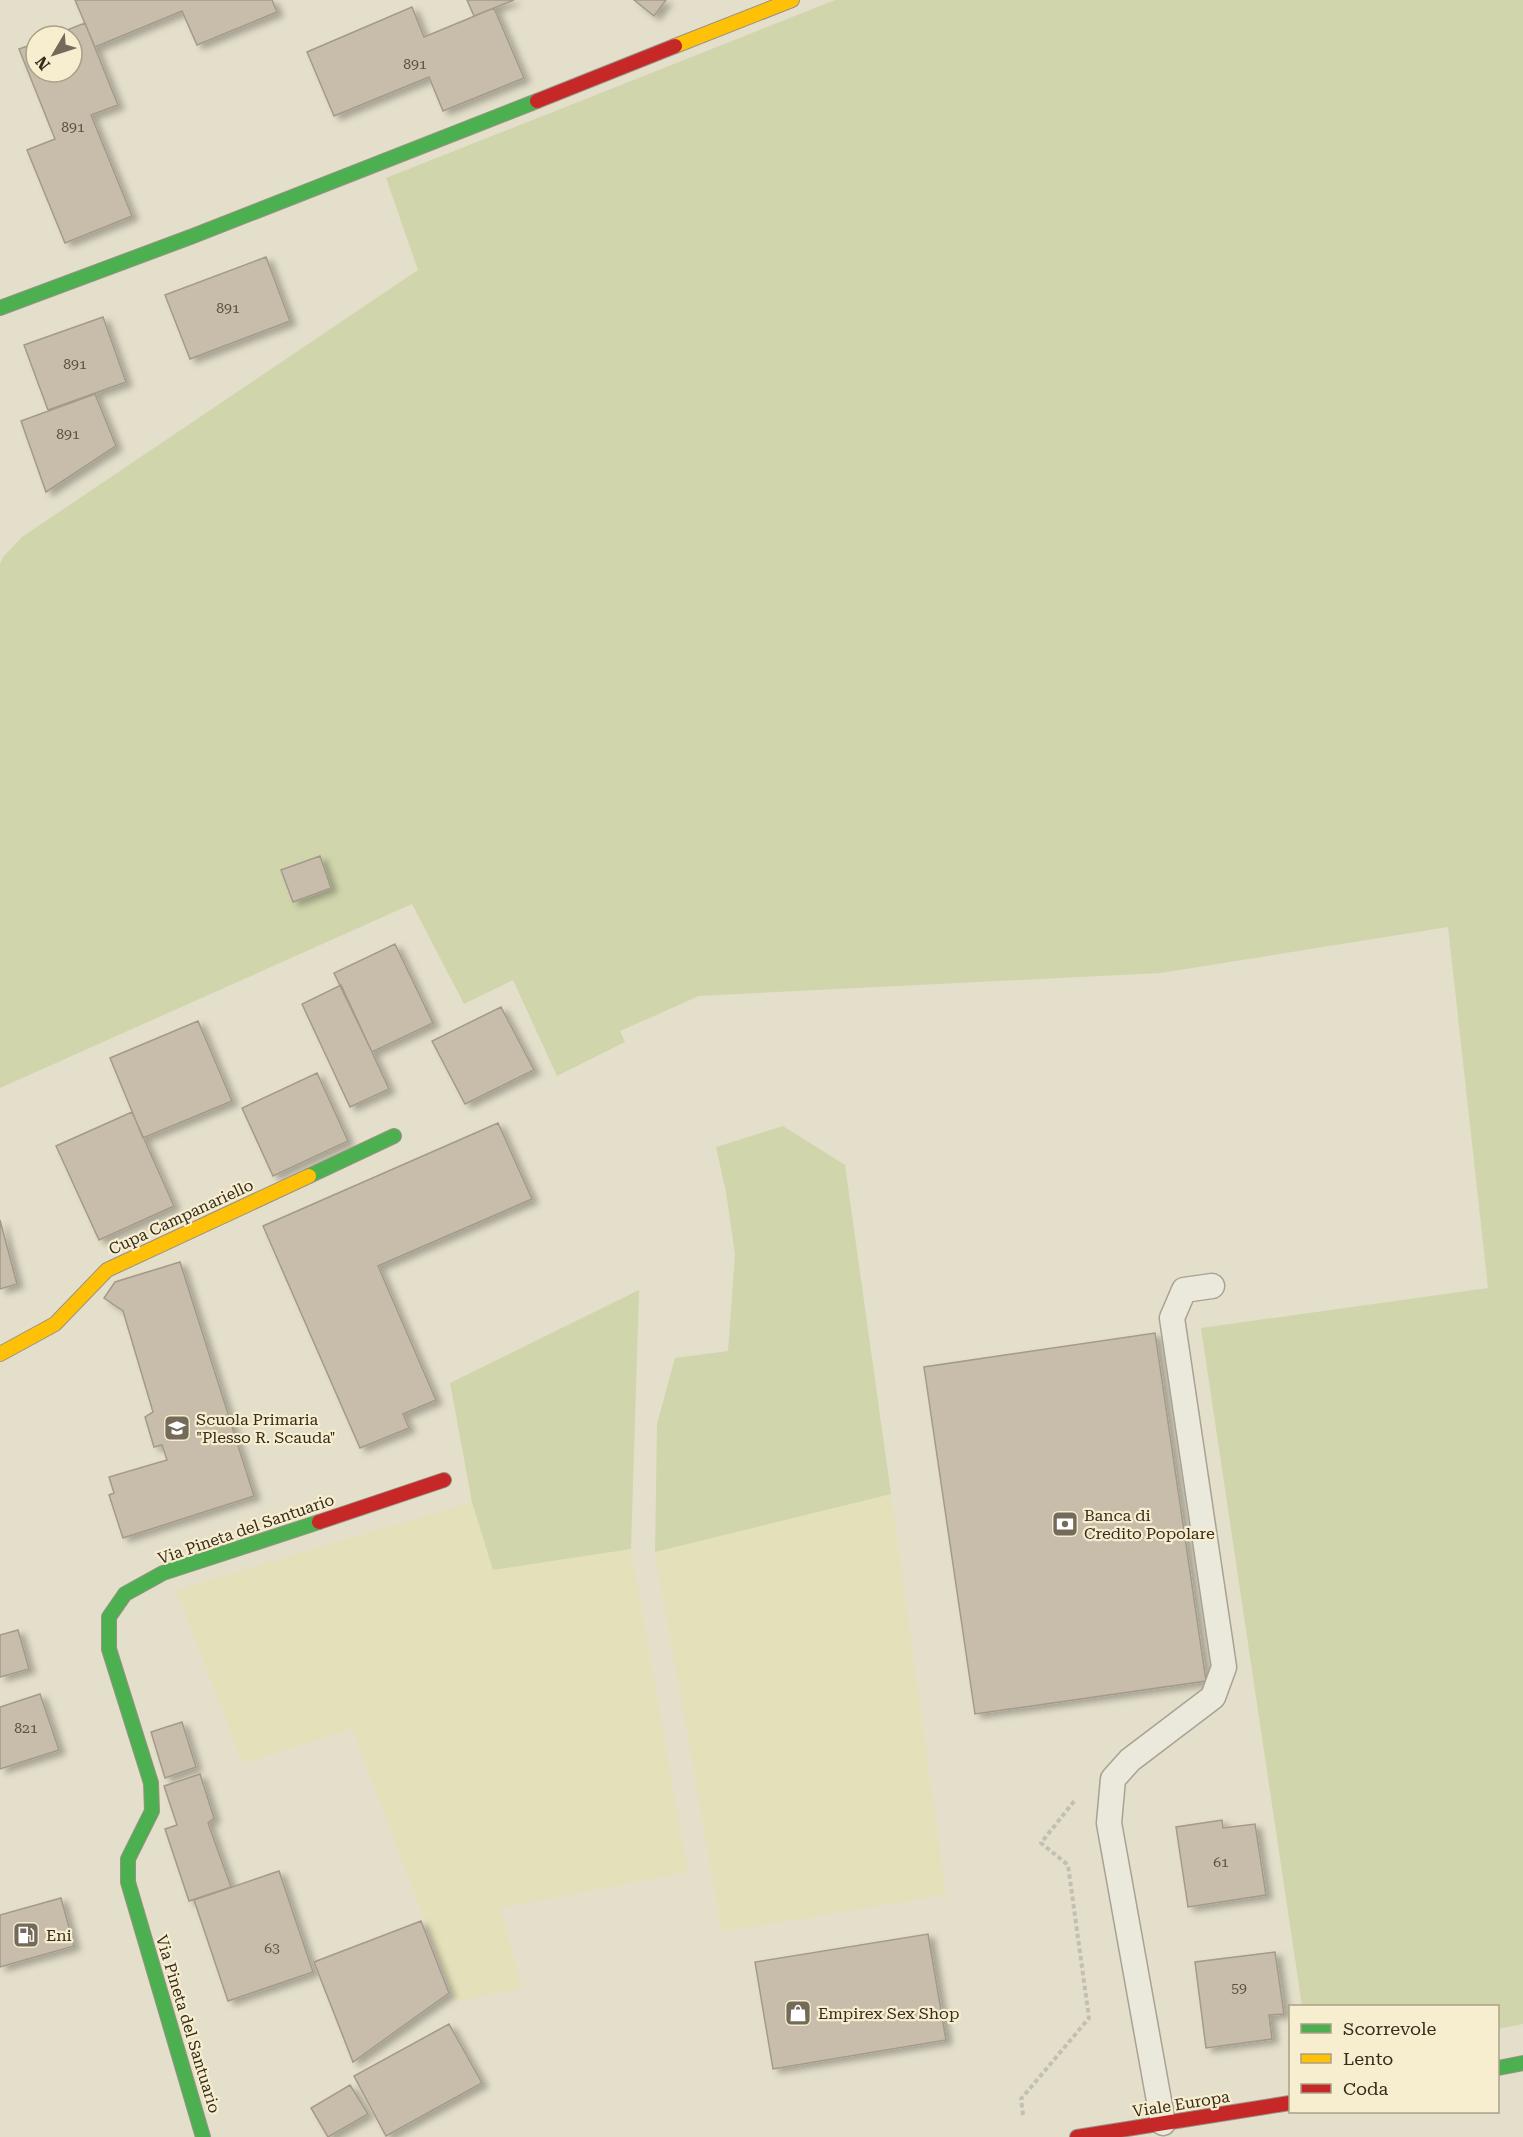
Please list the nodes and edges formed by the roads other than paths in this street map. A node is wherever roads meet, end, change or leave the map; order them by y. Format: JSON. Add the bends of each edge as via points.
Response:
{"nodes":[{"id":1,"x":792,"y":0,"type":"edge"},
{"id":2,"x":0,"y":308,"type":"edge"},
{"id":3,"x":394,"y":1136,"type":"dead end"},
{"id":4,"x":1212,"y":1286,"type":"dead end"},
{"id":5,"x":0,"y":1354,"type":"edge"},
{"id":6,"x":444,"y":1480,"type":"dead end"},
{"id":7,"x":1523,"y":2063,"type":"edge"},
{"id":8,"x":1499,"y":2068,"type":"edge"},
{"id":9,"x":1289,"y":2103,"type":"edge"},
{"id":10,"x":1163,"y":2123,"type":"junction"},
{"id":11,"x":203,"y":2137,"type":"edge"},
{"id":12,"x":1077,"y":2137,"type":"edge"}],
"edges":[{"from":1,"to":2,"type":"street"},
{"from":3,"to":5,"type":"street","name":"Cupa Campanariello","via":[[107,1270],[55,1324]]},
{"from":4,"to":10,"type":"lane","via":[[1184,1290],[1172,1318],[1224,1667],[1214,1697],[1130,1760],[1113,1779],[1109,1823]]},
{"from":6,"to":11,"type":"street","name":"Via Pineta del Santuario","via":[[163,1573],[125,1594],[109,1617],[109,1649],[152,1783],[152,1811],[128,1859],[128,1882]]},
{"from":7,"to":8,"type":"street"},
{"from":9,"to":10,"type":"street","name":"Viale Europa"},
{"from":10,"to":12,"type":"street","name":"Viale Europa"}]}
